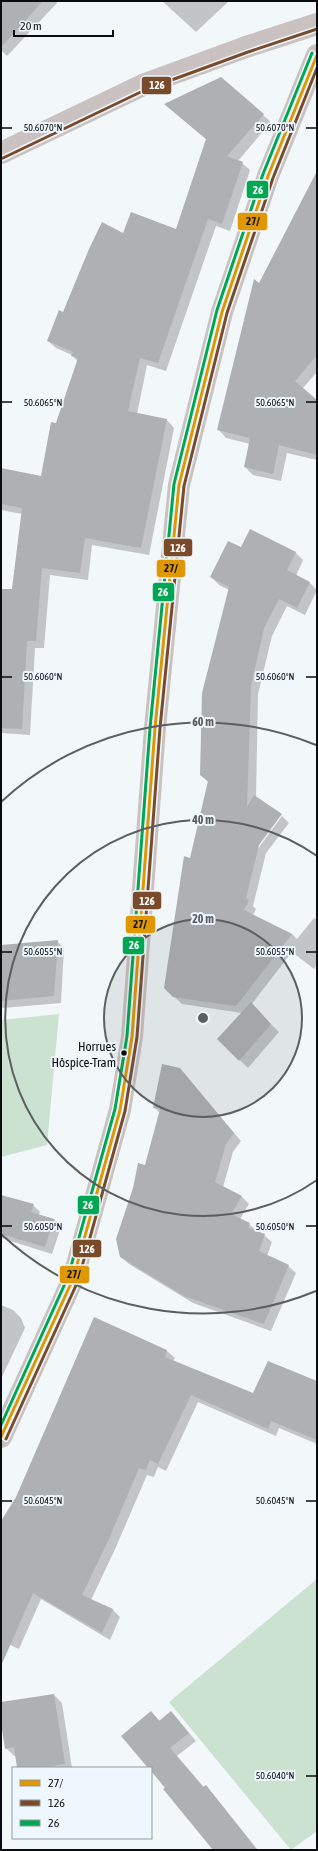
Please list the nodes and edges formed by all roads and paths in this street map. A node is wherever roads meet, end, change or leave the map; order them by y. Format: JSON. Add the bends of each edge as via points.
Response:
{"nodes":[{"id":1,"x":317,"y":24,"type":"edge"},
{"id":2,"x":317,"y":55,"type":"edge"},
{"id":3,"x":1,"y":153,"type":"edge"},
{"id":4,"x":1,"y":1437,"type":"edge"}],
"edges":[{"from":1,"to":3,"type":"street","via":[[145,84]]},
{"from":2,"to":4,"type":"street","via":[[268,176],[222,312],[179,485],[155,728],[132,1037],[120,1110],[74,1279]]}]}
